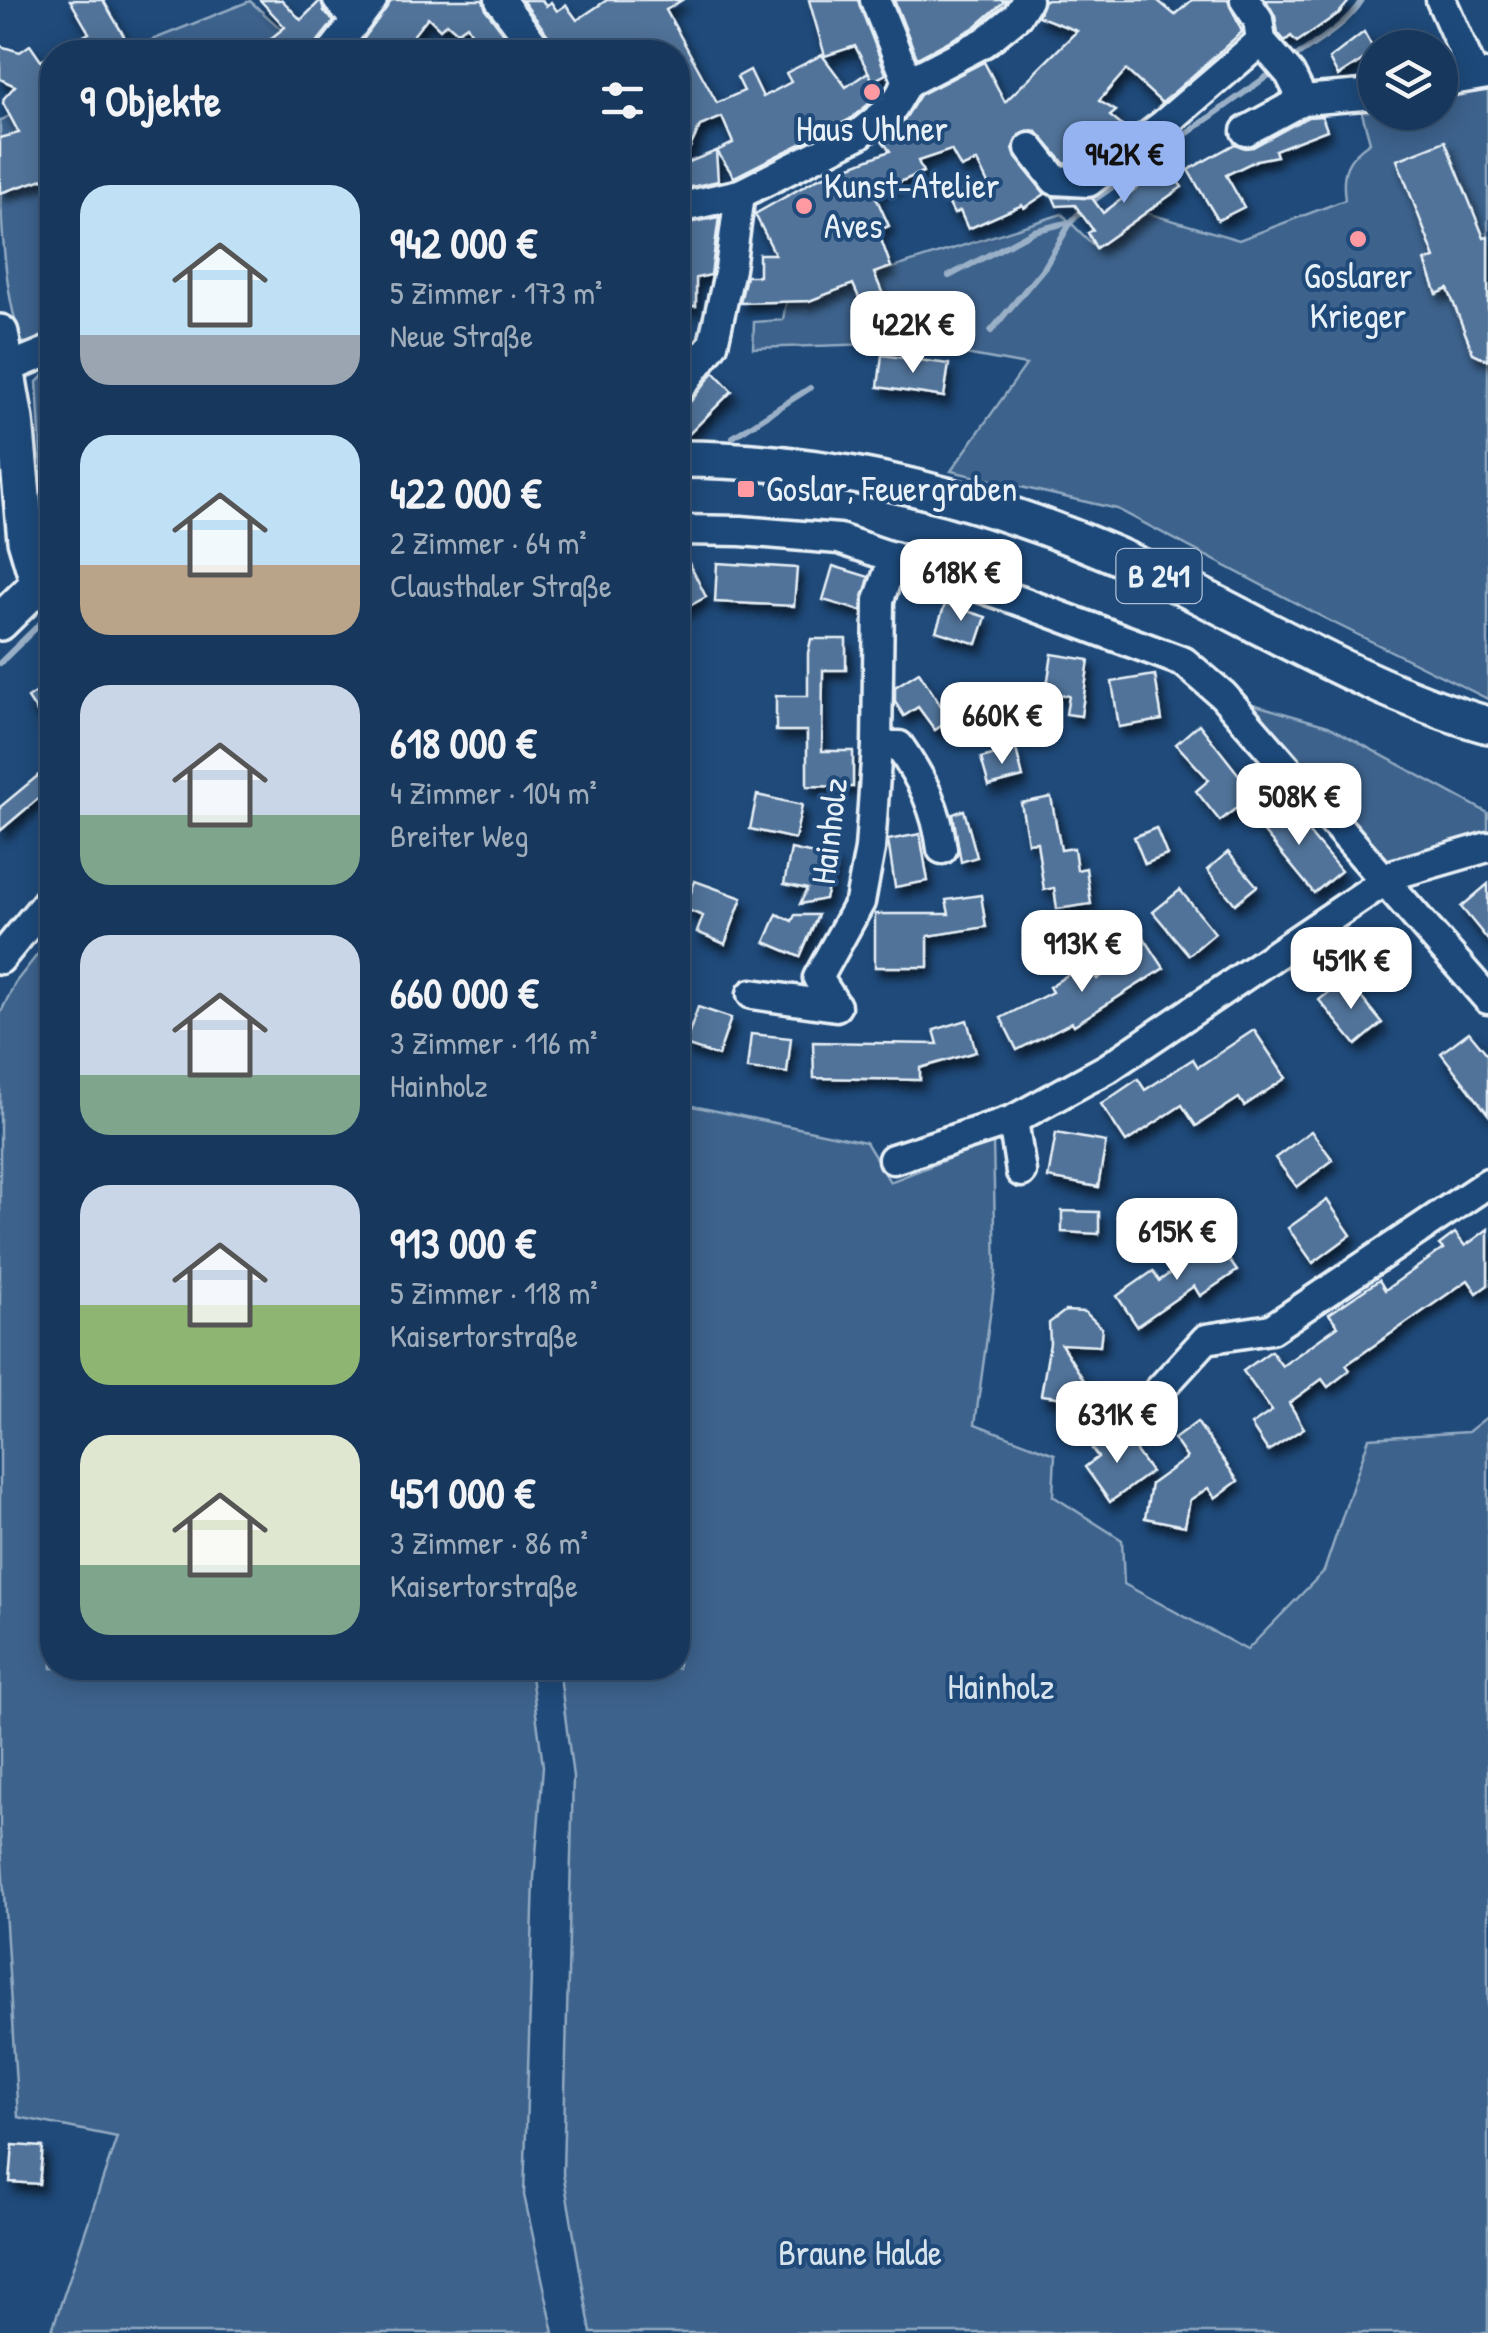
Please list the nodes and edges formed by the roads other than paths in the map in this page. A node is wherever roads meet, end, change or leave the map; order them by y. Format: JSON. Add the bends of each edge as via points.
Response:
{"nodes":[{"id":1,"x":500,"y":0,"type":"edge"},
{"id":2,"x":874,"y":0,"type":"edge"},
{"id":3,"x":1027,"y":0,"type":"edge"},
{"id":4,"x":1245,"y":0,"type":"edge"},
{"id":5,"x":1441,"y":0,"type":"edge"},
{"id":6,"x":355,"y":7,"type":"edge"},
{"id":7,"x":338,"y":40,"type":"edge"},
{"id":8,"x":530,"y":40,"type":"edge"},
{"id":9,"x":1275,"y":57,"type":"junction"},
{"id":10,"x":1481,"y":74,"type":"edge"},
{"id":11,"x":908,"y":82,"type":"junction"},
{"id":12,"x":1358,"y":95,"type":"edge"},
{"id":13,"x":1303,"y":100,"type":"junction"},
{"id":14,"x":1246,"y":131,"type":"dead end"},
{"id":15,"x":1030,"y":148,"type":"dead end"},
{"id":16,"x":740,"y":194,"type":"junction"},
{"id":17,"x":690,"y":205,"type":"edge"},
{"id":18,"x":0,"y":333,"type":"edge"},
{"id":19,"x":40,"y":355,"type":"edge"},
{"id":20,"x":8,"y":368,"type":"junction"},
{"id":21,"x":690,"y":374,"type":"edge"},
{"id":22,"x":690,"y":459,"type":"edge"},
{"id":23,"x":815,"y":471,"type":"junction"},
{"id":24,"x":690,"y":476,"type":"edge"},
{"id":25,"x":38,"y":511,"type":"edge"},
{"id":26,"x":690,"y":530,"type":"edge"},
{"id":27,"x":894,"y":558,"type":"junction"},
{"id":28,"x":40,"y":563,"type":"edge"},
{"id":29,"x":40,"y":584,"type":"edge"},
{"id":30,"x":0,"y":622,"type":"edge"},
{"id":31,"x":1488,"y":725,"type":"edge"},
{"id":32,"x":877,"y":746,"type":"junction"},
{"id":33,"x":1488,"y":847,"type":"edge"},
{"id":34,"x":942,"y":848,"type":"dead end"},
{"id":35,"x":1384,"y":882,"type":"junction"},
{"id":36,"x":40,"y":911,"type":"edge"},
{"id":37,"x":0,"y":959,"type":"edge"},
{"id":38,"x":752,"y":994,"type":"dead end"},
{"id":39,"x":1488,"y":999,"type":"edge"},
{"id":40,"x":1013,"y":1120,"type":"junction"},
{"id":41,"x":893,"y":1159,"type":"dead end"},
{"id":42,"x":1021,"y":1172,"type":"dead end"},
{"id":43,"x":1488,"y":1183,"type":"edge"},
{"id":44,"x":1154,"y":1397,"type":"dead end"}],
"edges":[{"from":1,"to":8,"type":"street"},
{"from":2,"to":11,"type":"street"},
{"from":3,"to":11,"type":"street","via":[[985,42]]},
{"from":4,"to":9,"type":"street"},
{"from":5,"to":10,"type":"street"},
{"from":6,"to":7,"type":"street"},
{"from":9,"to":13,"type":"street"},
{"from":9,"to":15,"type":"street","via":[[1163,125],[1088,182],[1054,180]]},
{"from":11,"to":16,"type":"street","via":[[893,107],[859,134]]},
{"from":12,"to":13,"type":"street"},
{"from":13,"to":14,"type":"street"},
{"from":16,"to":17,"type":"street"},
{"from":16,"to":21,"type":"street","via":[[713,344]]},
{"from":18,"to":20,"type":"main road"},
{"from":19,"to":20,"type":"street"},
{"from":20,"to":25,"type":"main road"},
{"from":22,"to":23,"type":"main road","number":"B 241"},
{"from":23,"to":24,"type":"main road","number":"B 241"},
{"from":23,"to":31,"type":"main road","number":"B 241","via":[[906,483],[1060,531],[1408,699]]},
{"from":25,"to":28,"type":"main road","via":[[26,540]]},
{"from":26,"to":27,"type":"street","via":[[839,539]]},
{"from":27,"to":32,"type":"street","name":"Hainholz","via":[[879,600]]},
{"from":27,"to":35,"type":"street","via":[[1184,662],[1223,695]]},
{"from":29,"to":30,"type":"main road"},
{"from":32,"to":34,"type":"street","name":"Hainholz","via":[[900,746],[937,813]]},
{"from":32,"to":38,"type":"street","name":"Hainholz","via":[[860,902],[818,978],[836,1006]]},
{"from":33,"to":35,"type":"street"},
{"from":35,"to":39,"type":"street"},
{"from":35,"to":40,"type":"street","via":[[1108,1068]]},
{"from":36,"to":37,"type":"street"},
{"from":40,"to":41,"type":"street"},
{"from":40,"to":42,"type":"street"},
{"from":43,"to":44,"type":"street","via":[[1271,1329],[1206,1339]]}]}
